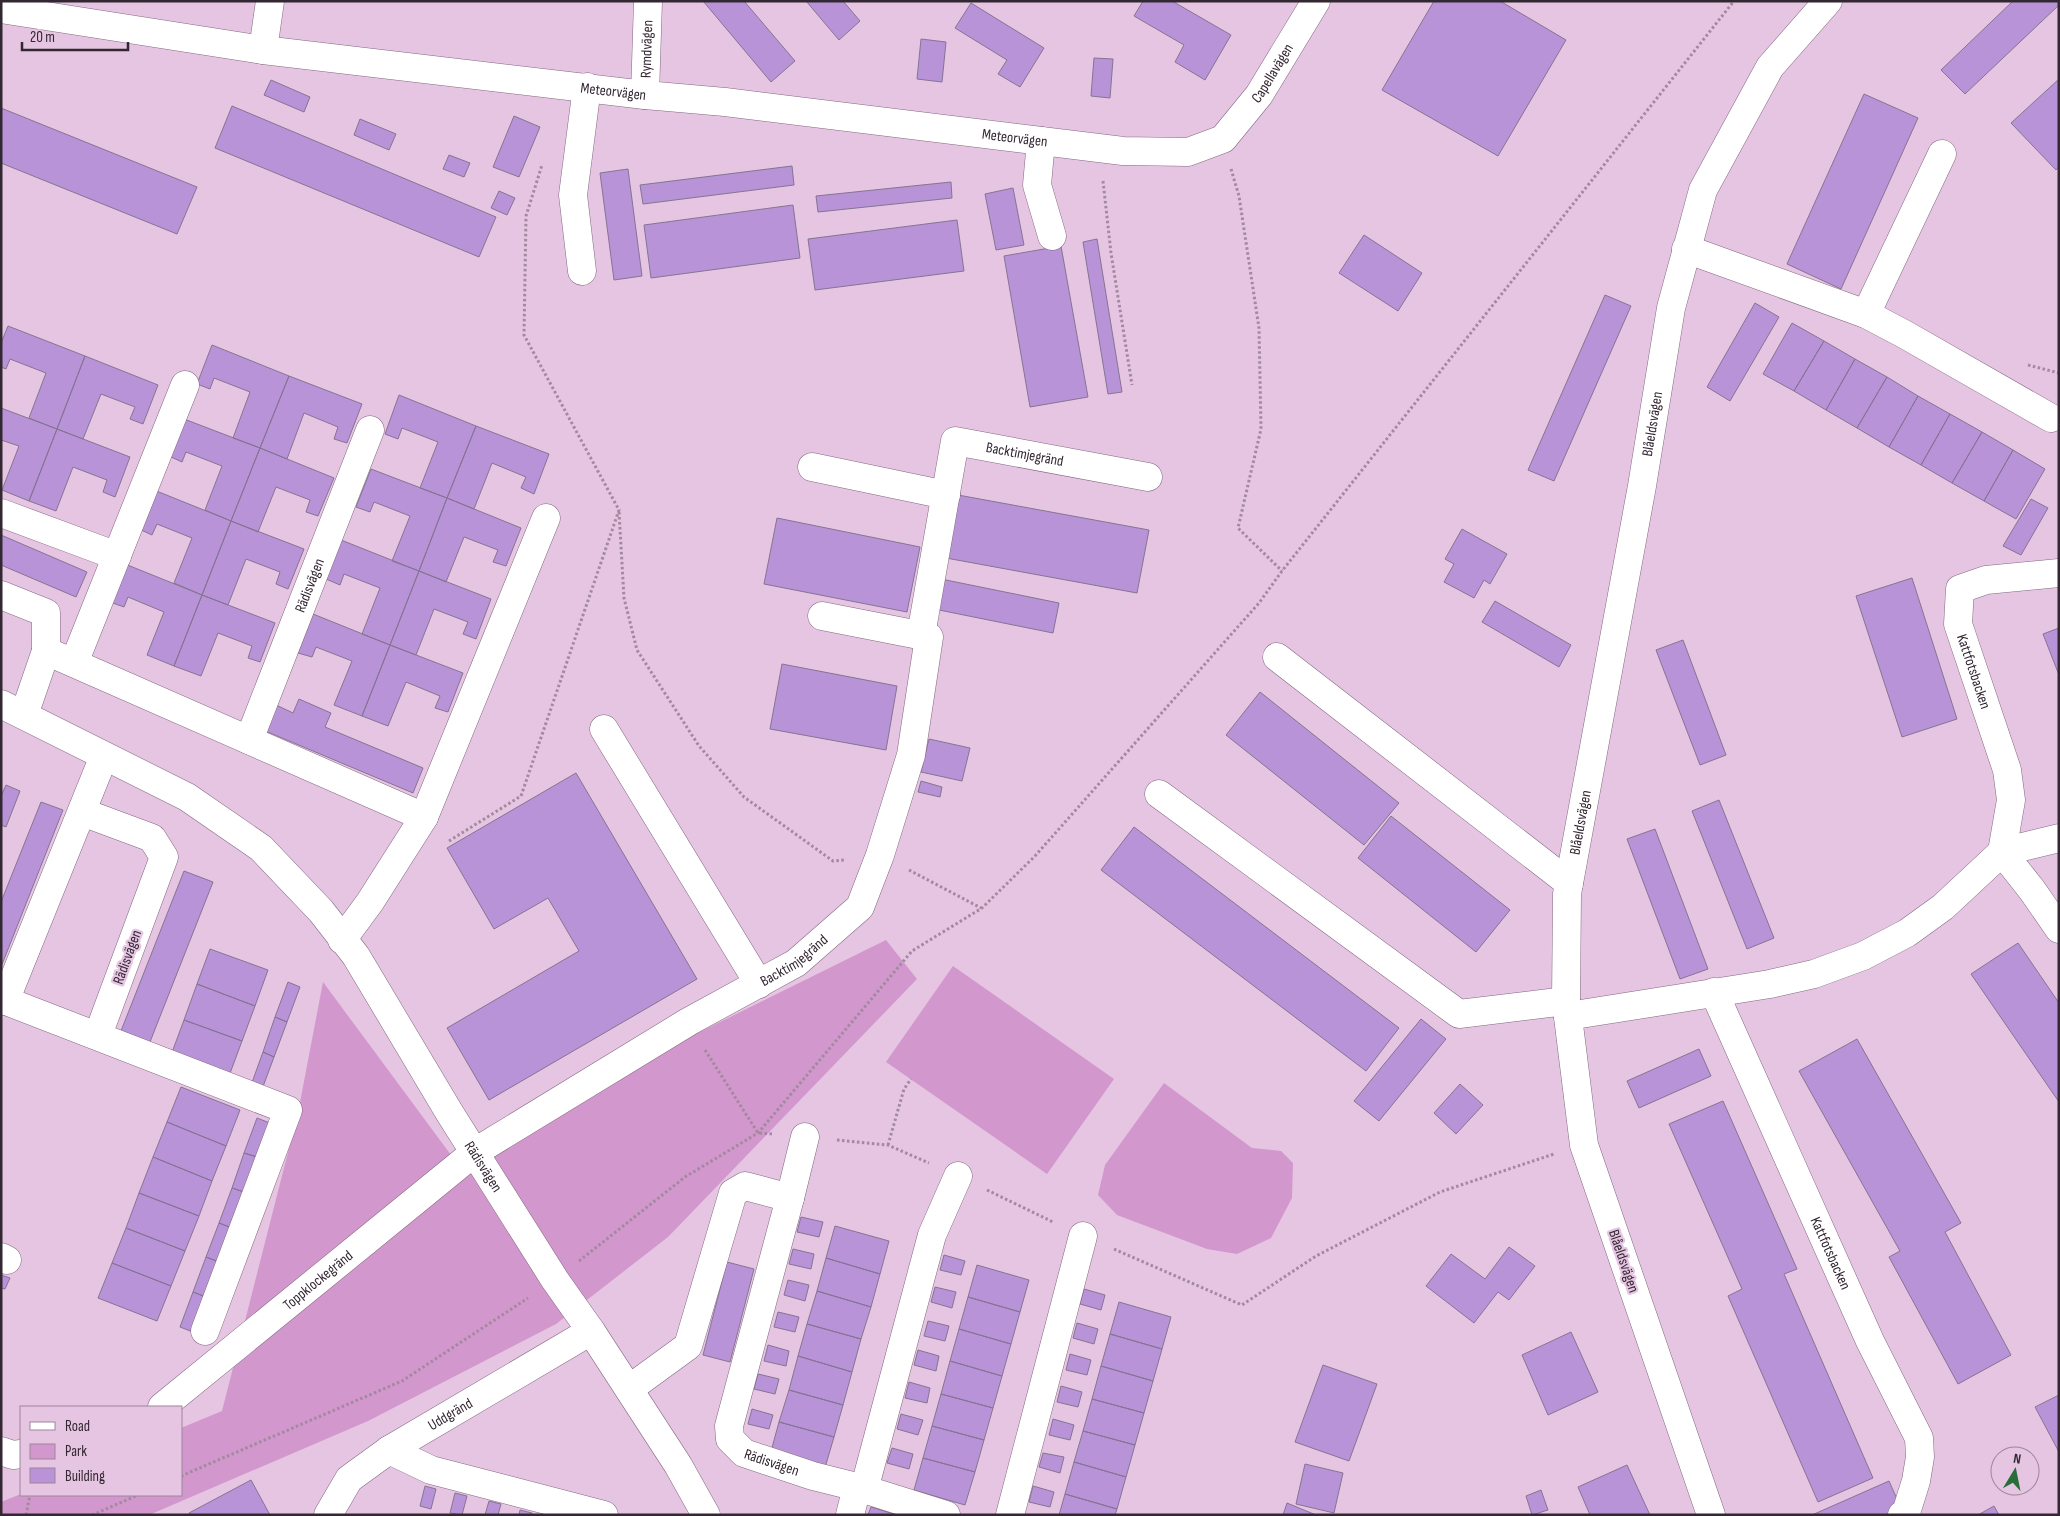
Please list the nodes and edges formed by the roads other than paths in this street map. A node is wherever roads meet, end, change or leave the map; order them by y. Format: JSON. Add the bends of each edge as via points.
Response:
{"nodes":[{"id":1,"x":270,"y":1,"type":"edge"},
{"id":2,"x":648,"y":1,"type":"edge"},
{"id":3,"x":1316,"y":1,"type":"edge"},
{"id":4,"x":1828,"y":1,"type":"edge"},
{"id":5,"x":1,"y":9,"type":"edge"},
{"id":6,"x":263,"y":50,"type":"junction"},
{"id":7,"x":587,"y":87,"type":"junction"},
{"id":8,"x":644,"y":95,"type":"junction"},
{"id":9,"x":1223,"y":139,"type":"joint"},
{"id":10,"x":1041,"y":141,"type":"junction"},
{"id":11,"x":1942,"y":154,"type":"dead end"},
{"id":12,"x":1052,"y":236,"type":"dead end"},
{"id":13,"x":1686,"y":249,"type":"junction"},
{"id":14,"x":582,"y":271,"type":"dead end"},
{"id":15,"x":1866,"y":314,"type":"junction"},
{"id":16,"x":185,"y":385,"type":"dead end"},
{"id":17,"x":2051,"y":418,"type":"dead end"},
{"id":18,"x":370,"y":430,"type":"dead end"},
{"id":19,"x":812,"y":468,"type":"dead end"},
{"id":20,"x":1148,"y":477,"type":"dead end"},
{"id":21,"x":946,"y":495,"type":"junction"},
{"id":22,"x":1,"y":513,"type":"edge"},
{"id":23,"x":546,"y":518,"type":"dead end"},
{"id":24,"x":116,"y":556,"type":"junction"},
{"id":25,"x":2059,"y":573,"type":"edge"},
{"id":26,"x":1,"y":595,"type":"edge"},
{"id":27,"x":822,"y":616,"type":"dead end"},
{"id":28,"x":921,"y":635,"type":"junction"},
{"id":29,"x":46,"y":651,"type":"junction"},
{"id":30,"x":1277,"y":657,"type":"dead end"},
{"id":31,"x":74,"y":663,"type":"junction"},
{"id":32,"x":13,"y":709,"type":"edge"},
{"id":33,"x":604,"y":729,"type":"dead end"},
{"id":34,"x":249,"y":740,"type":"junction"},
{"id":35,"x":104,"y":756,"type":"junction"},
{"id":36,"x":1159,"y":794,"type":"dead end"},
{"id":37,"x":82,"y":812,"type":"junction"},
{"id":38,"x":424,"y":817,"type":"junction"},
{"id":39,"x":2059,"y":838,"type":"edge"},
{"id":40,"x":2002,"y":852,"type":"junction"},
{"id":41,"x":1568,"y":883,"type":"junction"},
{"id":42,"x":2059,"y":929,"type":"edge"},
{"id":43,"x":342,"y":940,"type":"junction"},
{"id":44,"x":759,"y":984,"type":"junction"},
{"id":45,"x":1714,"y":992,"type":"junction"},
{"id":46,"x":3,"y":1000,"type":"edge"},
{"id":47,"x":1567,"y":1009,"type":"junction"},
{"id":48,"x":98,"y":1035,"type":"junction"},
{"id":49,"x":805,"y":1137,"type":"road end"},
{"id":50,"x":475,"y":1152,"type":"junction"},
{"id":51,"x":958,"y":1176,"type":"road end"},
{"id":52,"x":790,"y":1198,"type":"junction"},
{"id":53,"x":1083,"y":1236,"type":"road end"},
{"id":54,"x":205,"y":1331,"type":"dead end"},
{"id":55,"x":591,"y":1331,"type":"junction"},
{"id":56,"x":629,"y":1389,"type":"junction"},
{"id":57,"x":163,"y":1406,"type":"edge"},
{"id":58,"x":389,"y":1450,"type":"junction"},
{"id":59,"x":1,"y":1451,"type":"edge"},
{"id":60,"x":20,"y":1454,"type":"edge"},
{"id":61,"x":860,"y":1488,"type":"junction"},
{"id":62,"x":948,"y":1514,"type":"edge"},
{"id":63,"x":328,"y":1515,"type":"edge"},
{"id":64,"x":604,"y":1515,"type":"edge"},
{"id":65,"x":706,"y":1515,"type":"edge"},
{"id":66,"x":850,"y":1515,"type":"edge"},
{"id":67,"x":1010,"y":1515,"type":"edge"},
{"id":68,"x":1711,"y":1515,"type":"edge"},
{"id":69,"x":1902,"y":1515,"type":"edge"}],
"edges":[{"from":1,"to":6,"type":"street"},
{"from":2,"to":8,"type":"street","name":"Rymdvägen"},
{"from":3,"to":9,"type":"street","name":"Capellavägen","via":[[1259,95]]},
{"from":4,"to":13,"type":"street","name":"Blåeldsvägen","via":[[1770,67],[1703,190]]},
{"from":5,"to":6,"type":"street","name":"Meteorvägen"},
{"from":6,"to":7,"type":"street","name":"Meteorvägen"},
{"from":7,"to":8,"type":"street","name":"Meteorvägen"},
{"from":7,"to":14,"type":"street","via":[[573,195]]},
{"from":8,"to":10,"type":"street","name":"Meteorvägen"},
{"from":9,"to":10,"type":"street","name":"Meteorvägen","via":[[1188,152],[1100,148]]},
{"from":10,"to":12,"type":"street","via":[[1037,185]]},
{"from":11,"to":15,"type":"street"},
{"from":13,"to":15,"type":"street"},
{"from":13,"to":41,"type":"street","name":"Blåeldsvägen","via":[[1671,308],[1642,486]]},
{"from":15,"to":17,"type":"street"},
{"from":16,"to":24,"type":"street"},
{"from":18,"to":34,"type":"street","name":"Rädisvägen"},
{"from":19,"to":21,"type":"street"},
{"from":20,"to":21,"type":"street","name":"Backtimjegränd","via":[[955,441]]},
{"from":21,"to":28,"type":"street","name":"Backtimjegränd"},
{"from":22,"to":24,"type":"street"},
{"from":23,"to":38,"type":"street"},
{"from":24,"to":31,"type":"street"},
{"from":25,"to":40,"type":"street","name":"Kattfotsbacken","via":[[1986,580],[1960,589],[1958,624],[2007,770],[2011,800]]},
{"from":26,"to":29,"type":"street","name":"Rädisvägen","via":[[46,613]]},
{"from":27,"to":28,"type":"street"},
{"from":28,"to":44,"type":"street","name":"Backtimjegränd","via":[[929,637],[912,755],[860,907],[796,963]]},
{"from":29,"to":31,"type":"street"},
{"from":29,"to":32,"type":"street","name":"Rädisvägen"},
{"from":30,"to":41,"type":"street","name":"Blåeldsvägen"},
{"from":31,"to":34,"type":"street"},
{"from":32,"to":35,"type":"street","name":"Rädisvägen"},
{"from":33,"to":44,"type":"street"},
{"from":34,"to":38,"type":"street"},
{"from":35,"to":37,"type":"street"},
{"from":35,"to":43,"type":"street","name":"Rädisvägen","via":[[187,797],[261,848],[321,912]]},
{"from":36,"to":47,"type":"street","via":[[1458,1014]]},
{"from":37,"to":46,"type":"street"},
{"from":37,"to":48,"type":"street","name":"Rädisvägen","via":[[152,838],[164,857]]},
{"from":38,"to":43,"type":"street"},
{"from":39,"to":40,"type":"street"},
{"from":40,"to":42,"type":"street"},
{"from":40,"to":45,"type":"street","via":[[1943,907],[1907,933],[1863,956],[1814,974]]},
{"from":41,"to":47,"type":"street","name":"Blåeldsvägen"},
{"from":43,"to":50,"type":"street","name":"Rädisvägen","via":[[356,956]]},
{"from":44,"to":50,"type":"street","name":"Backtimjegränd","via":[[688,1022]]},
{"from":45,"to":47,"type":"street"},
{"from":45,"to":69,"type":"street","name":"Kattfotsbacken","via":[[1870,1340],[1919,1438],[1916,1481],[1906,1512]]},
{"from":46,"to":48,"type":"street"},
{"from":47,"to":68,"type":"street","name":"Blåeldsvägen","via":[[1584,1145]]},
{"from":48,"to":54,"type":"street","via":[[288,1110]]},
{"from":49,"to":52,"type":"street","name":"Rädisvägen"},
{"from":50,"to":55,"type":"street","name":"Rädisvägen"},
{"from":50,"to":57,"type":"street","name":"Toppklockegränd"},
{"from":51,"to":61,"type":"street","via":[[932,1235]]},
{"from":52,"to":56,"type":"street","via":[[745,1186],[733,1193],[688,1346]]},
{"from":52,"to":61,"type":"street","name":"Rädisvägen","via":[[729,1426],[730,1440],[744,1453]]},
{"from":53,"to":67,"type":"street"},
{"from":55,"to":56,"type":"street","name":"Rädisvägen"},
{"from":55,"to":58,"type":"street","name":"Uddgränd"},
{"from":56,"to":65,"type":"street","name":"Rädisvägen"},
{"from":58,"to":63,"type":"street","name":"Uddgränd","via":[[349,1479]]},
{"from":58,"to":64,"type":"street","via":[[431,1470]]},
{"from":59,"to":60,"type":"street"},
{"from":61,"to":62,"type":"street","name":"Rädisvägen"},
{"from":61,"to":66,"type":"street"}]}
